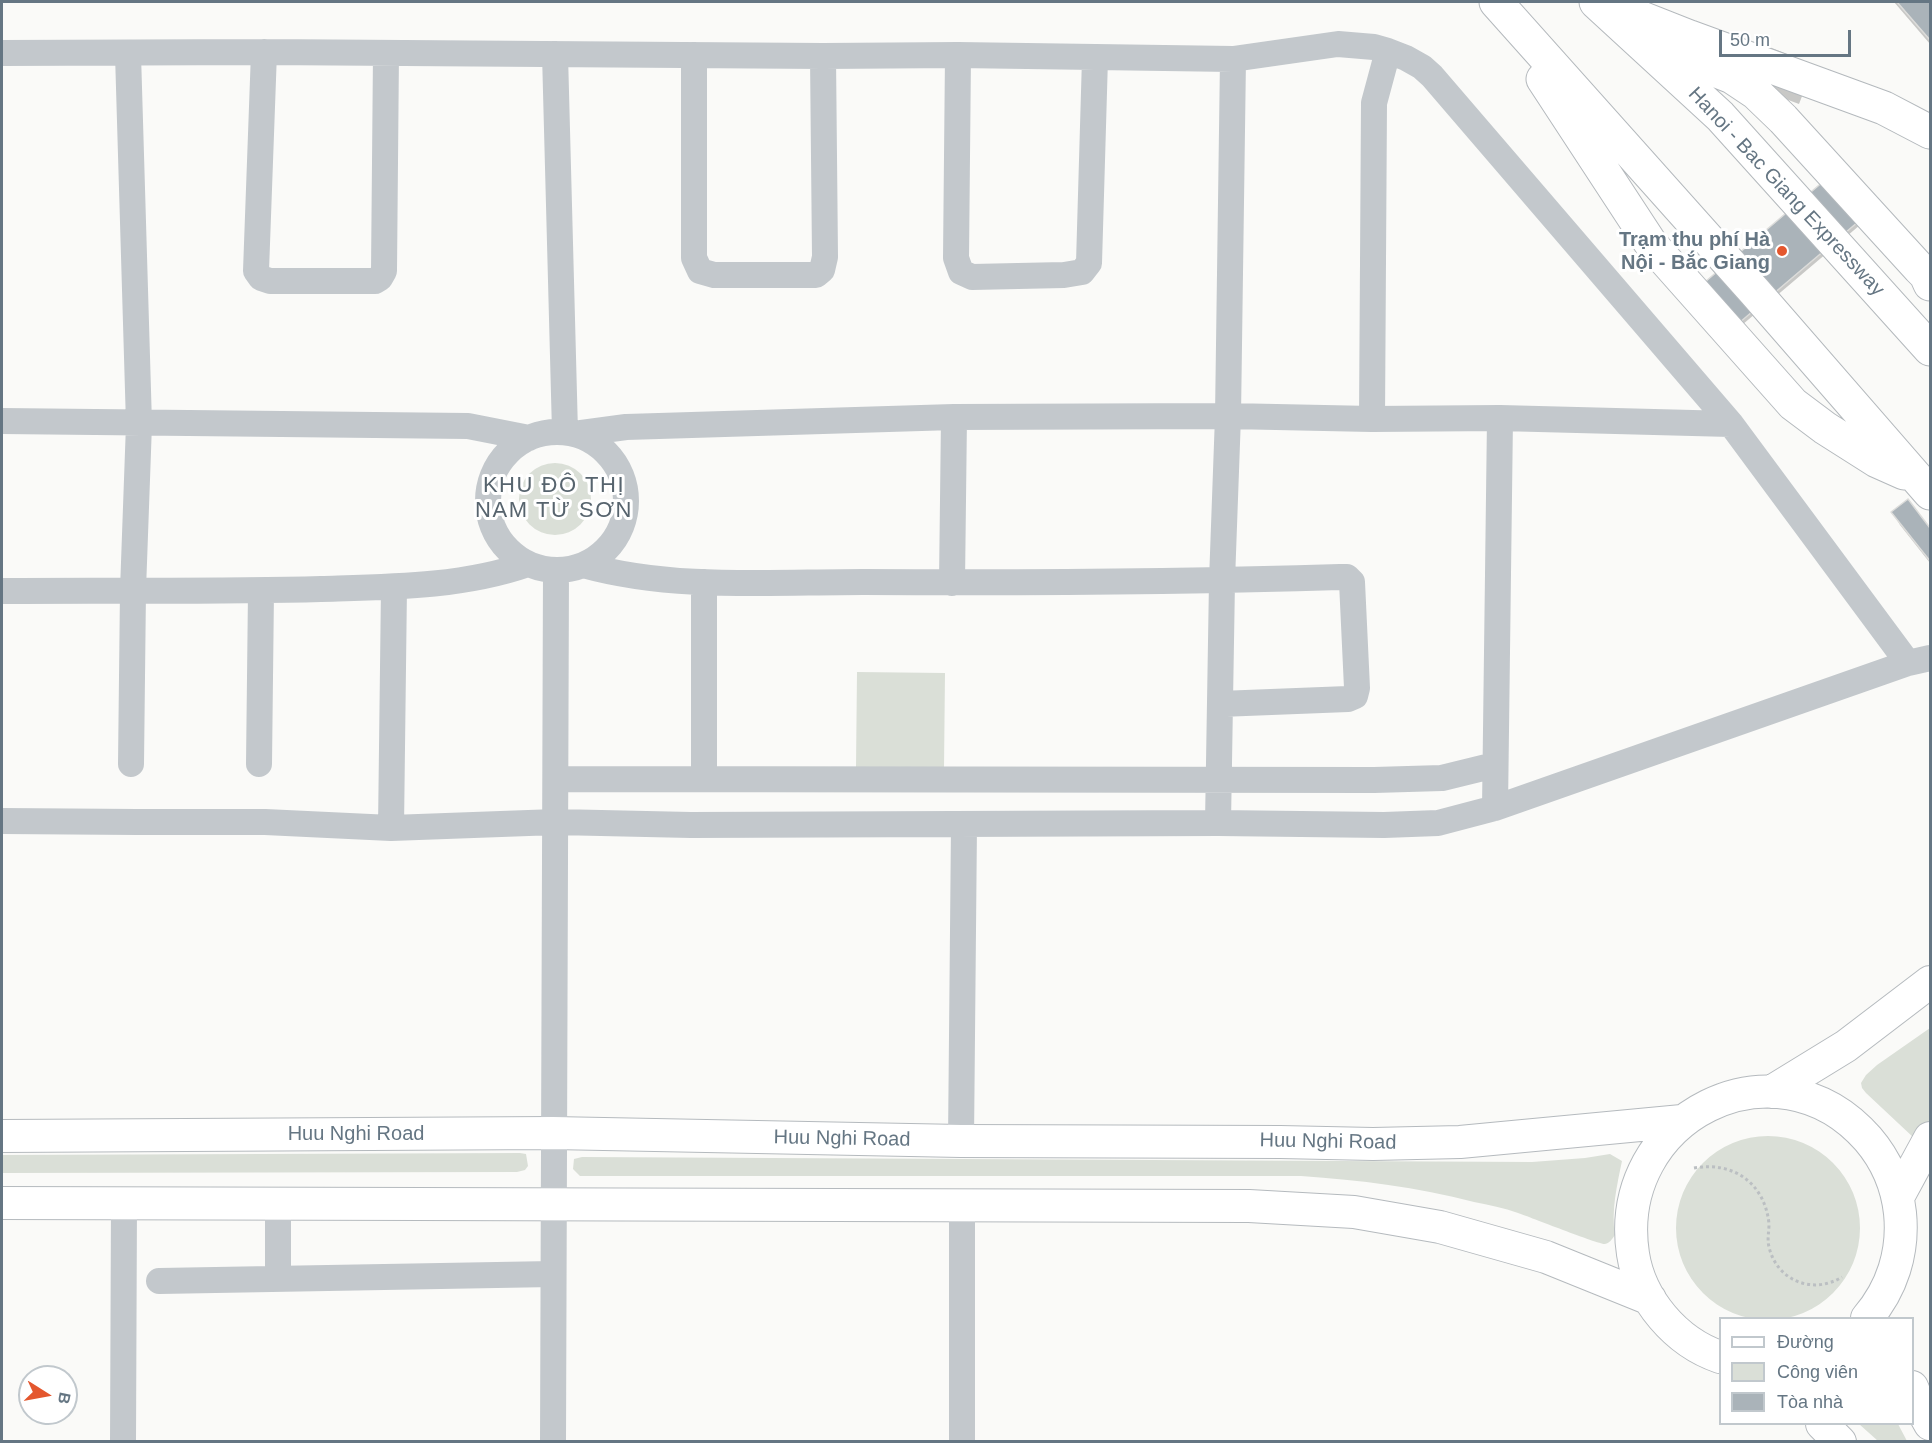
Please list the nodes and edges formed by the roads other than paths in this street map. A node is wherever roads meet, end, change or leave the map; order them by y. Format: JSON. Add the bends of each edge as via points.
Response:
{"nodes":[{"id":1,"x":1495,"y":2,"type":"edge"},
{"id":2,"x":1596,"y":2,"type":"edge"},
{"id":3,"x":1612,"y":2,"type":"edge"},
{"id":4,"x":1636,"y":39,"type":"junction"},
{"id":5,"x":1388,"y":51,"type":"junction"},
{"id":6,"x":264,"y":52,"type":"junction"},
{"id":7,"x":2,"y":53,"type":"edge"},
{"id":8,"x":386,"y":53,"type":"junction"},
{"id":9,"x":129,"y":54,"type":"junction"},
{"id":10,"x":555,"y":54,"type":"junction"},
{"id":11,"x":694,"y":55,"type":"junction"},
{"id":12,"x":958,"y":55,"type":"junction"},
{"id":13,"x":823,"y":56,"type":"junction"},
{"id":14,"x":1095,"y":58,"type":"junction"},
{"id":15,"x":1233,"y":59,"type":"junction"},
{"id":16,"x":1930,"y":132,"type":"edge"},
{"id":17,"x":1930,"y":284,"type":"edge"},
{"id":18,"x":1930,"y":349,"type":"edge"},
{"id":19,"x":2,"y":412,"type":"edge"},
{"id":20,"x":1228,"y":416,"type":"junction"},
{"id":21,"x":954,"y":417,"type":"junction"},
{"id":22,"x":1500,"y":418,"type":"junction"},
{"id":23,"x":1372,"y":419,"type":"junction"},
{"id":24,"x":2,"y":421,"type":"edge"},
{"id":25,"x":139,"y":424,"type":"junction"},
{"id":26,"x":1731,"y":424,"type":"junction"},
{"id":27,"x":569,"y":433,"type":"junction"},
{"id":28,"x":529,"y":438,"type":"junction"},
{"id":29,"x":1925,"y":487,"type":"edge"},
{"id":30,"x":528,"y":564,"type":"junction"},
{"id":31,"x":583,"y":565,"type":"junction"},
{"id":32,"x":556,"y":570,"type":"junction"},
{"id":33,"x":1222,"y":580,"type":"junction"},
{"id":34,"x":704,"y":582,"type":"junction"},
{"id":35,"x":952,"y":582,"type":"junction"},
{"id":36,"x":394,"y":587,"type":"junction"},
{"id":37,"x":133,"y":590,"type":"junction"},
{"id":38,"x":2,"y":591,"type":"edge"},
{"id":39,"x":261,"y":591,"type":"junction"},
{"id":40,"x":1919,"y":661,"type":"edge"},
{"id":41,"x":1220,"y":704,"type":"junction"},
{"id":42,"x":131,"y":764,"type":"dead end"},
{"id":43,"x":259,"y":764,"type":"dead end"},
{"id":44,"x":1495,"y":765,"type":"junction"},
{"id":45,"x":704,"y":778,"type":"junction"},
{"id":46,"x":556,"y":779,"type":"junction"},
{"id":47,"x":1219,"y":779,"type":"junction"},
{"id":48,"x":1495,"y":808,"type":"junction"},
{"id":49,"x":2,"y":820,"type":"edge"},
{"id":50,"x":556,"y":822,"type":"junction"},
{"id":51,"x":1218,"y":823,"type":"junction"},
{"id":52,"x":964,"y":825,"type":"junction"},
{"id":53,"x":391,"y":828,"type":"junction"},
{"id":54,"x":1930,"y":982,"type":"edge"},
{"id":55,"x":1771,"y":1092,"type":"junction"},
{"id":56,"x":1682,"y":1121,"type":"junction"},
{"id":57,"x":554,"y":1133,"type":"junction"},
{"id":58,"x":2,"y":1136,"type":"edge"},
{"id":59,"x":1930,"y":1138,"type":"edge"},
{"id":60,"x":961,"y":1142,"type":"junction"},
{"id":61,"x":1898,"y":1197,"type":"junction"},
{"id":62,"x":2,"y":1203,"type":"edge"},
{"id":63,"x":124,"y":1203,"type":"junction"},
{"id":64,"x":278,"y":1204,"type":"junction"},
{"id":65,"x":553,"y":1204,"type":"junction"},
{"id":66,"x":962,"y":1206,"type":"junction"},
{"id":67,"x":553,"y":1274,"type":"junction"},
{"id":68,"x":278,"y":1278,"type":"junction"},
{"id":69,"x":159,"y":1281,"type":"dead end"},
{"id":70,"x":1890,"y":1282,"type":"junction"},
{"id":71,"x":1650,"y":1299,"type":"junction"},
{"id":72,"x":1868,"y":1317,"type":"edge"},
{"id":73,"x":1895,"y":1317,"type":"edge"},
{"id":74,"x":1719,"y":1356,"type":"edge"},
{"id":75,"x":1914,"y":1392,"type":"edge"},
{"id":76,"x":1930,"y":1424,"type":"edge"},
{"id":77,"x":1823,"y":1425,"type":"edge"},
{"id":78,"x":123,"y":1442,"type":"edge"},
{"id":79,"x":553,"y":1442,"type":"edge"},
{"id":80,"x":962,"y":1442,"type":"edge"},
{"id":81,"x":1840,"y":1442,"type":"edge"}],
"edges":[{"from":1,"to":29,"type":"highway"},
{"from":1,"to":29,"type":"highway","via":[[1652,244],[1713,314],[1793,404],[1825,428]]},
{"from":2,"to":4,"type":"highway","name":"Hanoi - Bac Giang Expressway"},
{"from":3,"to":16,"type":"highway","via":[[1629,13],[1690,37],[1884,108]]},
{"from":4,"to":17,"type":"highway","name":"Hanoi - Bac Giang Expressway","via":[[1732,77],[1756,93],[1783,118]]},
{"from":4,"to":18,"type":"highway","name":"Hanoi - Bac Giang Expressway","via":[[1720,117]]},
{"from":5,"to":15,"type":"street","via":[[1338,44]]},
{"from":5,"to":23,"type":"street","via":[[1374,103]]},
{"from":5,"to":26,"type":"street","via":[[1432,76]]},
{"from":6,"to":8,"type":"street"},
{"from":6,"to":8,"type":"street","via":[[256,271],[270,281],[375,281],[384,271]]},
{"from":6,"to":9,"type":"street"},
{"from":7,"to":9,"type":"street"},
{"from":8,"to":10,"type":"street"},
{"from":9,"to":25,"type":"street"},
{"from":10,"to":11,"type":"street"},
{"from":10,"to":27,"type":"street"},
{"from":11,"to":13,"type":"street"},
{"from":11,"to":13,"type":"street","via":[[694,258],[700,271],[714,275],[816,274],[822,270]]},
{"from":12,"to":13,"type":"street"},
{"from":12,"to":14,"type":"street"},
{"from":12,"to":14,"type":"street","via":[[956,258],[961,272],[972,277],[1064,275],[1082,272],[1089,263]]},
{"from":14,"to":15,"type":"street"},
{"from":15,"to":20,"type":"street"},
{"from":19,"to":24,"type":"street"},
{"from":20,"to":21,"type":"street"},
{"from":20,"to":23,"type":"street"},
{"from":20,"to":33,"type":"street"},
{"from":21,"to":27,"type":"street","via":[[626,427]]},
{"from":21,"to":35,"type":"street"},
{"from":22,"to":23,"type":"street"},
{"from":22,"to":26,"type":"street"},
{"from":22,"to":44,"type":"street"},
{"from":24,"to":25,"type":"street"},
{"from":25,"to":28,"type":"street","via":[[468,426]]},
{"from":25,"to":37,"type":"street"},
{"from":26,"to":40,"type":"street"},
{"from":27,"to":28,"type":"street"},
{"from":27,"to":31,"type":"street","via":[[607,454],[618,471],[625,494],[617,533],[603,552]]},
{"from":28,"to":30,"type":"street","via":[[509,451],[495,471],[488,507],[501,541]]},
{"from":30,"to":32,"type":"street"},
{"from":30,"to":36,"type":"street","via":[[474,579]]},
{"from":31,"to":32,"type":"street"},
{"from":31,"to":34,"type":"street","via":[[645,577]]},
{"from":32,"to":46,"type":"street"},
{"from":33,"to":35,"type":"street"},
{"from":33,"to":41,"type":"street"},
{"from":33,"to":41,"type":"street","via":[[1347,577],[1353,582],[1357,688],[1355,696],[1348,699]]},
{"from":34,"to":35,"type":"street"},
{"from":34,"to":45,"type":"street"},
{"from":36,"to":39,"type":"street"},
{"from":36,"to":53,"type":"street"},
{"from":37,"to":38,"type":"street"},
{"from":37,"to":39,"type":"street"},
{"from":37,"to":42,"type":"street"},
{"from":39,"to":43,"type":"street"},
{"from":40,"to":48,"type":"street"},
{"from":41,"to":47,"type":"street"},
{"from":44,"to":47,"type":"street","via":[[1442,778]]},
{"from":44,"to":48,"type":"street"},
{"from":45,"to":46,"type":"street"},
{"from":45,"to":47,"type":"street"},
{"from":46,"to":50,"type":"street"},
{"from":47,"to":51,"type":"street"},
{"from":48,"to":51,"type":"street","via":[[1438,823]]},
{"from":49,"to":53,"type":"street","via":[[265,822]]},
{"from":50,"to":52,"type":"street"},
{"from":50,"to":53,"type":"street"},
{"from":50,"to":57,"type":"street"},
{"from":51,"to":52,"type":"street"},
{"from":52,"to":60,"type":"street"},
{"from":54,"to":55,"type":"main road","via":[[1846,1046]]},
{"from":55,"to":56,"type":"main road","via":[[1724,1099]]},
{"from":55,"to":61,"type":"main road","via":[[1814,1101],[1852,1123],[1881,1156]]},
{"from":56,"to":60,"type":"main road","name":"Huu Nghi Road","via":[[1460,1142]]},
{"from":56,"to":71,"type":"main road","via":[[1652,1154],[1642,1174],[1631,1217],[1634,1262]]},
{"from":57,"to":58,"type":"main road","name":"Huu Nghi Road"},
{"from":57,"to":60,"type":"main road","name":"Huu Nghi Road"},
{"from":57,"to":65,"type":"street"},
{"from":59,"to":61,"type":"main road"},
{"from":61,"to":70,"type":"main road","via":[[1901,1234]]},
{"from":62,"to":63,"type":"main road"},
{"from":63,"to":64,"type":"main road"},
{"from":63,"to":78,"type":"street"},
{"from":64,"to":65,"type":"main road"},
{"from":64,"to":68,"type":"street"},
{"from":65,"to":66,"type":"main road"},
{"from":65,"to":67,"type":"street"},
{"from":66,"to":71,"type":"main road","via":[[1249,1206],[1354,1212],[1503,1243],[1565,1263]]},
{"from":66,"to":80,"type":"street"},
{"from":67,"to":68,"type":"street"},
{"from":67,"to":79,"type":"street"},
{"from":68,"to":69,"type":"street"},
{"from":70,"to":72,"type":"main road"},
{"from":70,"to":73,"type":"main road"},
{"from":71,"to":74,"type":"main road","via":[[1684,1337]]},
{"from":75,"to":76,"type":"main road"},
{"from":77,"to":81,"type":"main road"}]}
